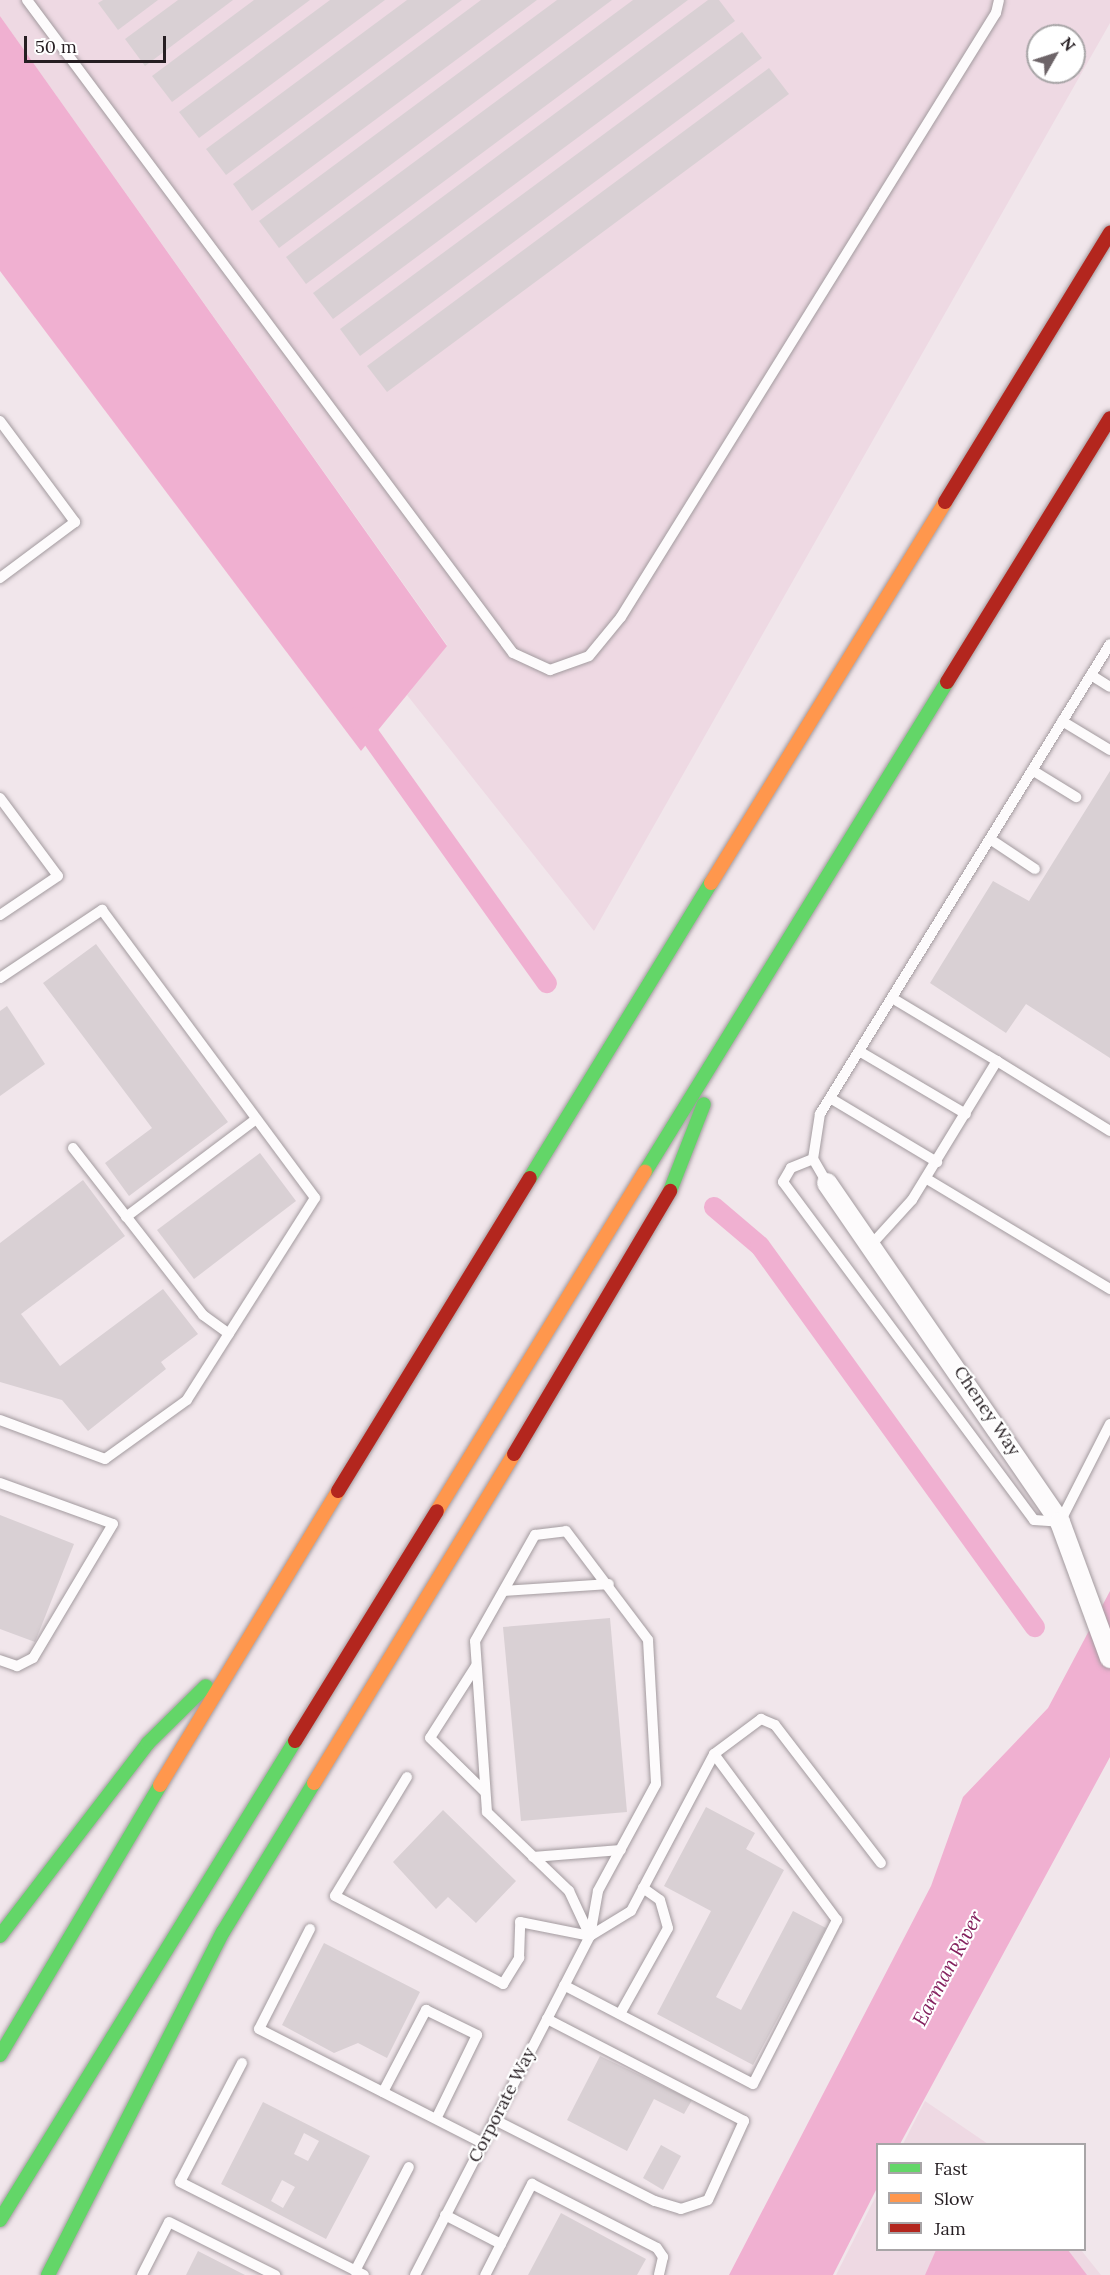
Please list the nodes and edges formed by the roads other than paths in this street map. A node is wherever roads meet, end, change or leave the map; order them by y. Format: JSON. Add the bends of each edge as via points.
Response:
{"nodes":[{"id":1,"x":27,"y":0,"type":"edge"},
{"id":2,"x":999,"y":0,"type":"edge"},
{"id":3,"x":1110,"y":233,"type":"edge"},
{"id":4,"x":1110,"y":418,"type":"edge"},
{"id":5,"x":0,"y":421,"type":"edge"},
{"id":6,"x":0,"y":578,"type":"edge"},
{"id":7,"x":1110,"y":644,"type":"edge"},
{"id":8,"x":1091,"y":675,"type":"junction"},
{"id":9,"x":1110,"y":687,"type":"edge"},
{"id":10,"x":1062,"y":722,"type":"junction"},
{"id":11,"x":1110,"y":750,"type":"edge"},
{"id":12,"x":1032,"y":770,"type":"junction"},
{"id":13,"x":1076,"y":797,"type":"dead end"},
{"id":14,"x":0,"y":798,"type":"edge"},
{"id":15,"x":990,"y":839,"type":"junction"},
{"id":16,"x":1035,"y":868,"type":"dead end"},
{"id":17,"x":0,"y":915,"type":"edge"},
{"id":18,"x":0,"y":978,"type":"edge"},
{"id":19,"x":892,"y":998,"type":"junction"},
{"id":20,"x":738,"y":1019,"type":"junction"},
{"id":21,"x":859,"y":1051,"type":"junction"},
{"id":22,"x":997,"y":1061,"type":"junction"},
{"id":23,"x":830,"y":1098,"type":"junction"},
{"id":24,"x":966,"y":1114,"type":"junction"},
{"id":25,"x":256,"y":1119,"type":"junction"},
{"id":26,"x":1110,"y":1131,"type":"edge"},
{"id":27,"x":73,"y":1148,"type":"dead end"},
{"id":28,"x":813,"y":1159,"type":"junction"},
{"id":29,"x":937,"y":1162,"type":"junction"},
{"id":30,"x":927,"y":1179,"type":"junction"},
{"id":31,"x":827,"y":1183,"type":"joint"},
{"id":32,"x":126,"y":1217,"type":"junction"},
{"id":33,"x":871,"y":1245,"type":"junction"},
{"id":34,"x":1110,"y":1289,"type":"edge"},
{"id":35,"x":229,"y":1334,"type":"junction"},
{"id":36,"x":0,"y":1420,"type":"edge"},
{"id":37,"x":1110,"y":1424,"type":"edge"},
{"id":38,"x":0,"y":1483,"type":"edge"},
{"id":39,"x":1060,"y":1522,"type":"junction"},
{"id":40,"x":609,"y":1584,"type":"junction"},
{"id":41,"x":504,"y":1591,"type":"junction"},
{"id":42,"x":237,"y":1655,"type":"junction"},
{"id":43,"x":1110,"y":1658,"type":"edge"},
{"id":44,"x":0,"y":1660,"type":"edge"},
{"id":45,"x":477,"y":1665,"type":"junction"},
{"id":46,"x":714,"y":1754,"type":"junction"},
{"id":47,"x":407,"y":1777,"type":"dead end"},
{"id":48,"x":484,"y":1791,"type":"junction"},
{"id":49,"x":621,"y":1850,"type":"junction"},
{"id":50,"x":533,"y":1857,"type":"junction"},
{"id":51,"x":881,"y":1863,"type":"dead end"},
{"id":52,"x":643,"y":1888,"type":"junction"},
{"id":53,"x":310,"y":1929,"type":"dead end"},
{"id":54,"x":0,"y":1936,"type":"edge"},
{"id":55,"x":590,"y":1936,"type":"junction"},
{"id":56,"x":564,"y":1985,"type":"junction"},
{"id":57,"x":620,"y":2014,"type":"junction"},
{"id":58,"x":547,"y":2019,"type":"junction"},
{"id":59,"x":0,"y":2055,"type":"edge"},
{"id":60,"x":242,"y":2063,"type":"dead end"},
{"id":61,"x":383,"y":2092,"type":"junction"},
{"id":62,"x":436,"y":2119,"type":"junction"},
{"id":63,"x":495,"y":2120,"type":"junction"},
{"id":64,"x":483,"y":2143,"type":"junction"},
{"id":65,"x":409,"y":2167,"type":"dead end"},
{"id":66,"x":445,"y":2216,"type":"junction"},
{"id":67,"x":0,"y":2220,"type":"edge"},
{"id":68,"x":501,"y":2244,"type":"junction"},
{"id":69,"x":360,"y":2273,"type":"edge"},
{"id":70,"x":48,"y":2275,"type":"edge"},
{"id":71,"x":142,"y":2275,"type":"edge"},
{"id":72,"x":275,"y":2275,"type":"edge"},
{"id":73,"x":415,"y":2275,"type":"edge"},
{"id":74,"x":485,"y":2275,"type":"edge"},
{"id":75,"x":659,"y":2275,"type":"edge"}],
"edges":[{"from":1,"to":2,"type":"lane","via":[[513,653],[550,670],[589,656],[621,617],[996,13]]},
{"from":3,"to":42,"type":"highway"},
{"from":4,"to":20,"type":"highway"},
{"from":5,"to":6,"type":"lane","via":[[75,522]]},
{"from":7,"to":8,"type":"lane"},
{"from":8,"to":9,"type":"lane"},
{"from":8,"to":10,"type":"lane"},
{"from":10,"to":11,"type":"lane"},
{"from":10,"to":12,"type":"lane"},
{"from":12,"to":13,"type":"lane"},
{"from":12,"to":15,"type":"lane"},
{"from":14,"to":17,"type":"lane","via":[[58,876]]},
{"from":15,"to":16,"type":"lane"},
{"from":15,"to":19,"type":"lane"},
{"from":18,"to":25,"type":"lane","via":[[102,910]]},
{"from":19,"to":21,"type":"lane"},
{"from":19,"to":22,"type":"lane"},
{"from":20,"to":67,"type":"highway"},
{"from":20,"to":70,"type":"highway","via":[[661,1212],[223,1932]]},
{"from":21,"to":23,"type":"lane"},
{"from":21,"to":24,"type":"lane"},
{"from":22,"to":24,"type":"lane"},
{"from":22,"to":26,"type":"lane"},
{"from":23,"to":28,"type":"lane","via":[[813,1135]]},
{"from":23,"to":29,"type":"lane"},
{"from":24,"to":29,"type":"lane"},
{"from":25,"to":32,"type":"lane"},
{"from":25,"to":35,"type":"lane","via":[[315,1198]]},
{"from":27,"to":32,"type":"lane"},
{"from":28,"to":31,"type":"lane"},
{"from":28,"to":39,"type":"lane","via":[[791,1168],[783,1182],[1034,1520]]},
{"from":29,"to":30,"type":"lane"},
{"from":30,"to":33,"type":"lane"},
{"from":30,"to":34,"type":"lane"},
{"from":31,"to":33,"type":"street","name":"Cheney Way"},
{"from":32,"to":35,"type":"lane","via":[[203,1315]]},
{"from":33,"to":39,"type":"street","name":"Cheney Way"},
{"from":35,"to":36,"type":"lane","via":[[187,1400],[105,1459]]},
{"from":37,"to":39,"type":"lane"},
{"from":38,"to":44,"type":"lane","via":[[113,1524],[33,1658],[17,1666]]},
{"from":39,"to":43,"type":"street","name":"Cheney Way"},
{"from":40,"to":41,"type":"lane"},
{"from":40,"to":41,"type":"lane","via":[[566,1531],[535,1535]]},
{"from":40,"to":49,"type":"lane","via":[[648,1640],[656,1785]]},
{"from":41,"to":45,"type":"lane","via":[[475,1641]]},
{"from":42,"to":54,"type":"highway","via":[[148,1743]]},
{"from":42,"to":59,"type":"highway"},
{"from":45,"to":48,"type":"lane"},
{"from":45,"to":48,"type":"lane","via":[[430,1738]]},
{"from":46,"to":51,"type":"lane","via":[[761,1719],[776,1725]]},
{"from":46,"to":52,"type":"lane"},
{"from":46,"to":57,"type":"lane","via":[[837,1920],[753,2084]]},
{"from":47,"to":55,"type":"lane","via":[[335,1896],[503,1984],[519,1958],[520,1922]]},
{"from":48,"to":50,"type":"lane","via":[[487,1812]]},
{"from":49,"to":50,"type":"lane"},
{"from":49,"to":55,"type":"lane","via":[[598,1891]]},
{"from":50,"to":55,"type":"lane","via":[[569,1891]]},
{"from":52,"to":55,"type":"lane","via":[[631,1911]]},
{"from":52,"to":57,"type":"lane","via":[[660,1900],[668,1928]]},
{"from":53,"to":61,"type":"lane","via":[[259,2029]]},
{"from":55,"to":56,"type":"lane","name":"Corporate Way"},
{"from":56,"to":57,"type":"lane"},
{"from":56,"to":58,"type":"lane","name":"Corporate Way"},
{"from":58,"to":63,"type":"lane","name":"Corporate Way"},
{"from":58,"to":63,"type":"lane","via":[[744,2121],[708,2200],[681,2209],[656,2201]]},
{"from":60,"to":69,"type":"lane","via":[[180,2182]]},
{"from":61,"to":62,"type":"lane"},
{"from":61,"to":62,"type":"lane","via":[[426,2010],[477,2035]]},
{"from":62,"to":64,"type":"lane"},
{"from":63,"to":64,"type":"lane","name":"Corporate Way"},
{"from":64,"to":66,"type":"lane","name":"Corporate Way"},
{"from":65,"to":69,"type":"lane"},
{"from":66,"to":68,"type":"lane"},
{"from":66,"to":73,"type":"lane","name":"Corporate Way"},
{"from":68,"to":74,"type":"lane"},
{"from":68,"to":75,"type":"lane","via":[[531,2184],[657,2248],[663,2258]]},
{"from":71,"to":72,"type":"lane","via":[[169,2222]]}]}
